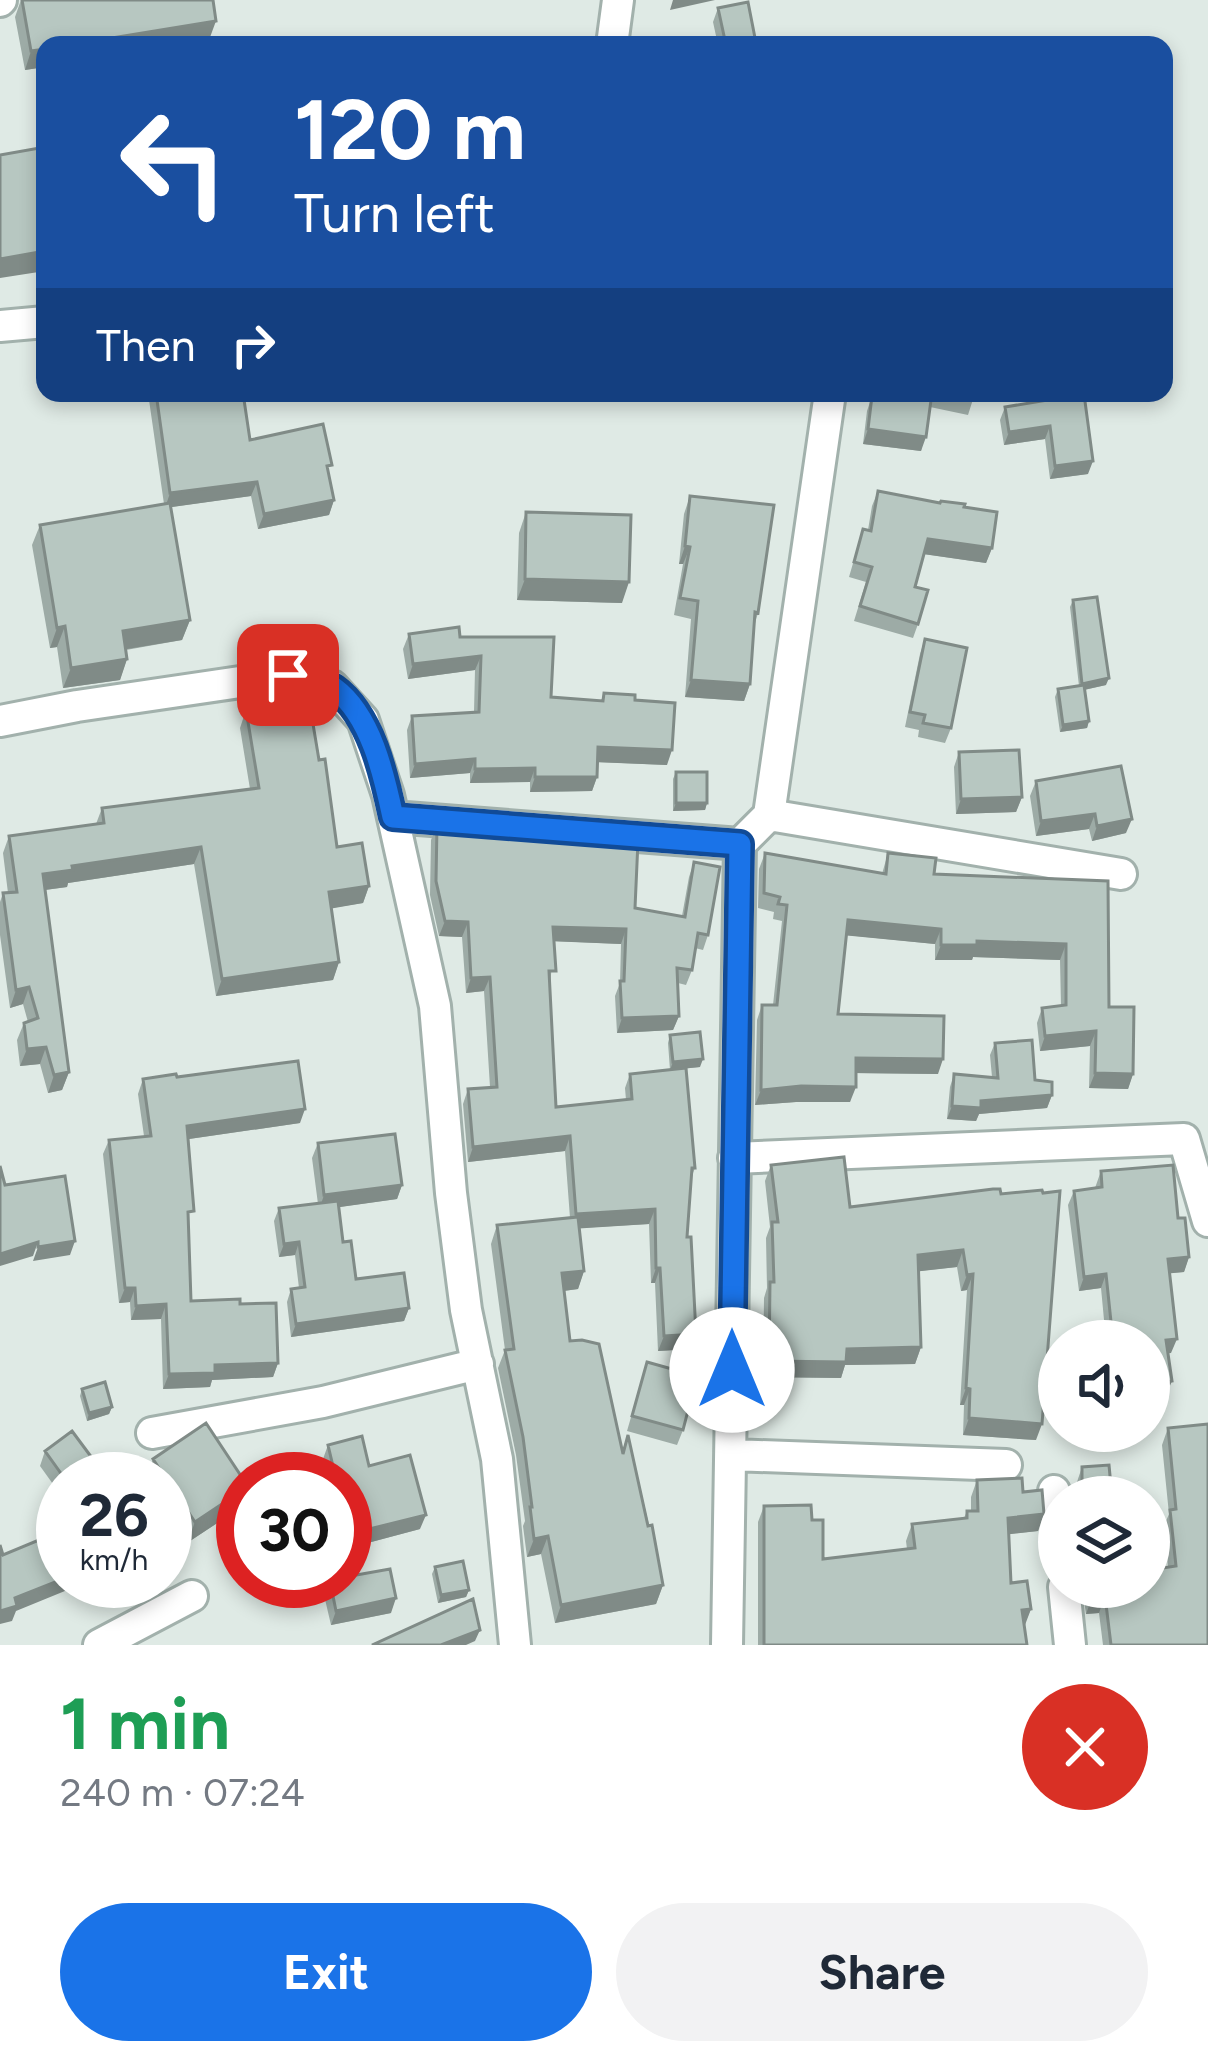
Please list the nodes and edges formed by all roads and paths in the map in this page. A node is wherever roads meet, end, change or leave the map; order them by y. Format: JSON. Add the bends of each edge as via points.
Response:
{"nodes":[{"id":1,"x":618,"y":0,"type":"edge"},
{"id":2,"x":613,"y":36,"type":"edge"},
{"id":3,"x":36,"y":323,"type":"edge"},
{"id":4,"x":0,"y":326,"type":"edge"},
{"id":5,"x":829,"y":402,"type":"edge"},
{"id":6,"x":0,"y":721,"type":"edge"},
{"id":7,"x":769,"y":814,"type":"junction"},
{"id":8,"x":393,"y":817,"type":"junction"},
{"id":9,"x":740,"y":844,"type":"junction"},
{"id":10,"x":1121,"y":874,"type":"dead end"},
{"id":11,"x":734,"y":1158,"type":"junction"},
{"id":12,"x":1208,"y":1221,"type":"edge"},
{"id":13,"x":478,"y":1364,"type":"junction"},
{"id":14,"x":152,"y":1433,"type":"dead end"},
{"id":15,"x":731,"y":1455,"type":"junction"},
{"id":16,"x":1006,"y":1465,"type":"dead end"},
{"id":17,"x":169,"y":1608,"type":"edge"},
{"id":18,"x":1066,"y":1608,"type":"edge"},
{"id":19,"x":99,"y":1645,"type":"edge"},
{"id":20,"x":515,"y":1645,"type":"edge"},
{"id":21,"x":727,"y":1645,"type":"edge"},
{"id":22,"x":1070,"y":1645,"type":"edge"}],
"edges":[{"from":1,"to":2,"type":"street"},
{"from":3,"to":4,"type":"street"},
{"from":5,"to":7,"type":"street"},
{"from":6,"to":8,"type":"street","via":[[288,675],[310,680],[332,686],[363,720]]},
{"from":7,"to":9,"type":"street"},
{"from":7,"to":10,"type":"street"},
{"from":8,"to":9,"type":"street"},
{"from":8,"to":13,"type":"street","via":[[435,1006],[454,1216]]},
{"from":9,"to":11,"type":"street"},
{"from":11,"to":12,"type":"street","via":[[1184,1139]]},
{"from":11,"to":15,"type":"street"},
{"from":13,"to":14,"type":"street"},
{"from":13,"to":20,"type":"street"},
{"from":15,"to":16,"type":"street"},
{"from":15,"to":21,"type":"street"},
{"from":17,"to":19,"type":"street"},
{"from":18,"to":22,"type":"street"}]}
